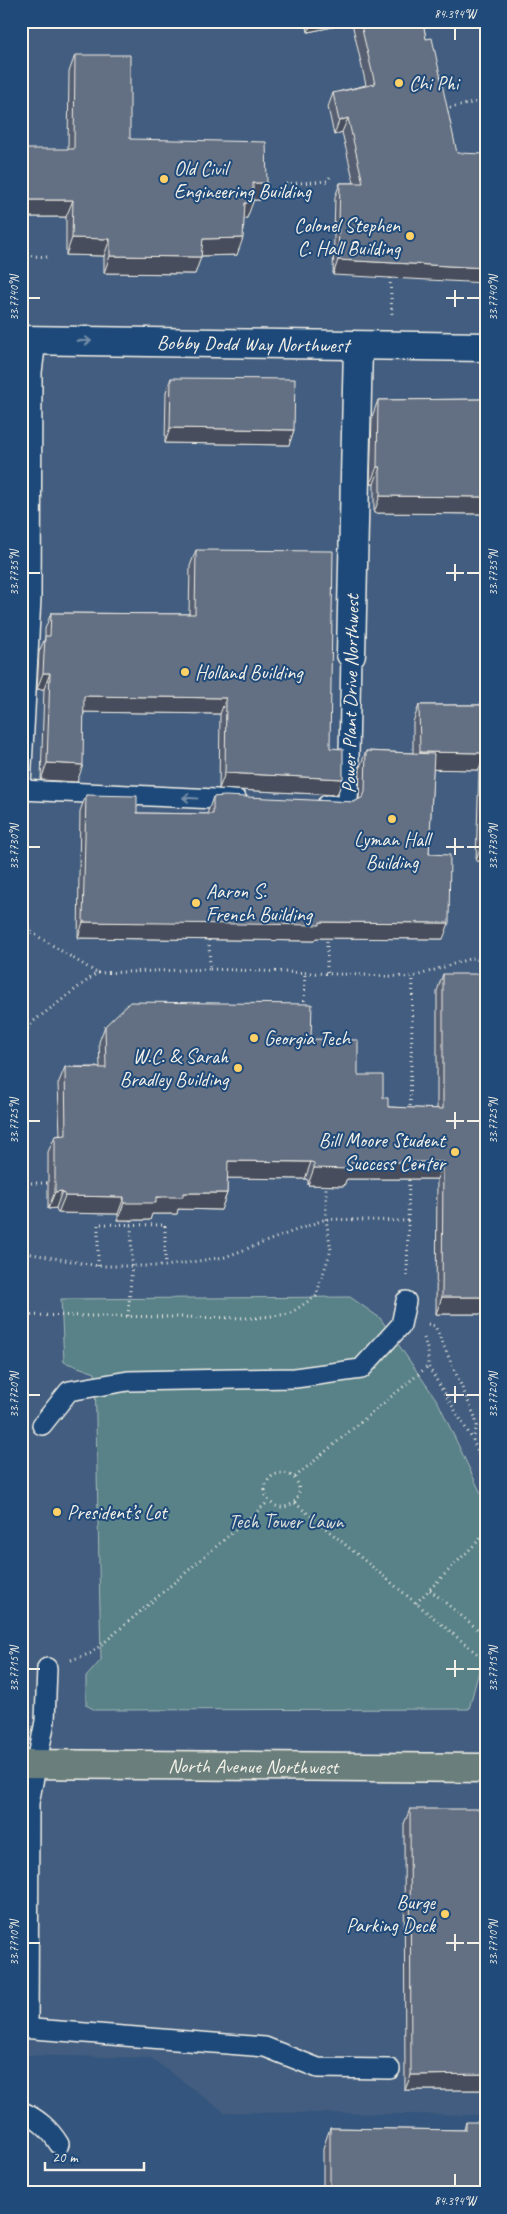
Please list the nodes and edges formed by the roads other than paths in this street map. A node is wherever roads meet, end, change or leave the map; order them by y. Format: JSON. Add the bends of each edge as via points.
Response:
{"nodes":[{"id":1,"x":28,"y":341,"type":"edge"},
{"id":2,"x":358,"y":346,"type":"junction"},
{"id":3,"x":486,"y":347,"type":"edge"},
{"id":4,"x":351,"y":654,"type":"joint"},
{"id":5,"x":21,"y":785,"type":"edge"},
{"id":6,"x":21,"y":790,"type":"edge"},
{"id":7,"x":259,"y":802,"type":"edge"},
{"id":8,"x":309,"y":804,"type":"edge"},
{"id":9,"x":406,"y":1301,"type":"road end"},
{"id":10,"x":42,"y":1425,"type":"dead end"},
{"id":11,"x":47,"y":1668,"type":"road end"},
{"id":12,"x":29,"y":1764,"type":"edge"},
{"id":13,"x":486,"y":1768,"type":"edge"},
{"id":14,"x":25,"y":2028,"type":"edge"},
{"id":15,"x":390,"y":2069,"type":"dead end"},
{"id":16,"x":21,"y":2111,"type":"edge"},
{"id":17,"x":59,"y":2144,"type":"dead end"}],
"edges":[{"from":1,"to":2,"type":"street","name":"Bobby Dodd Way Northwest","one_way":true},
{"from":1,"to":5,"type":"lane","via":[[32,372],[32,598]]},
{"from":2,"to":3,"type":"street","name":"Bobby Dodd Way Northwest"},
{"from":2,"to":4,"type":"street","name":"Power Plant Drive Northwest"},
{"from":4,"to":8,"type":"lane","name":"Power Plant Drive Northwest","via":[[348,806]]},
{"from":7,"to":6,"type":"lane","one_way":true},
{"from":9,"to":10,"type":"lane","via":[[401,1325],[361,1369],[295,1378],[128,1381],[69,1391]]},
{"from":11,"to":12,"type":"lane","via":[[45,1721]]},
{"from":12,"to":13,"type":"highway","name":"North Avenue Northwest"},
{"from":12,"to":14,"type":"lane"},
{"from":14,"to":15,"type":"lane","via":[[265,2047],[318,2068]]},
{"from":16,"to":17,"type":"lane","via":[[51,2130]]}]}
